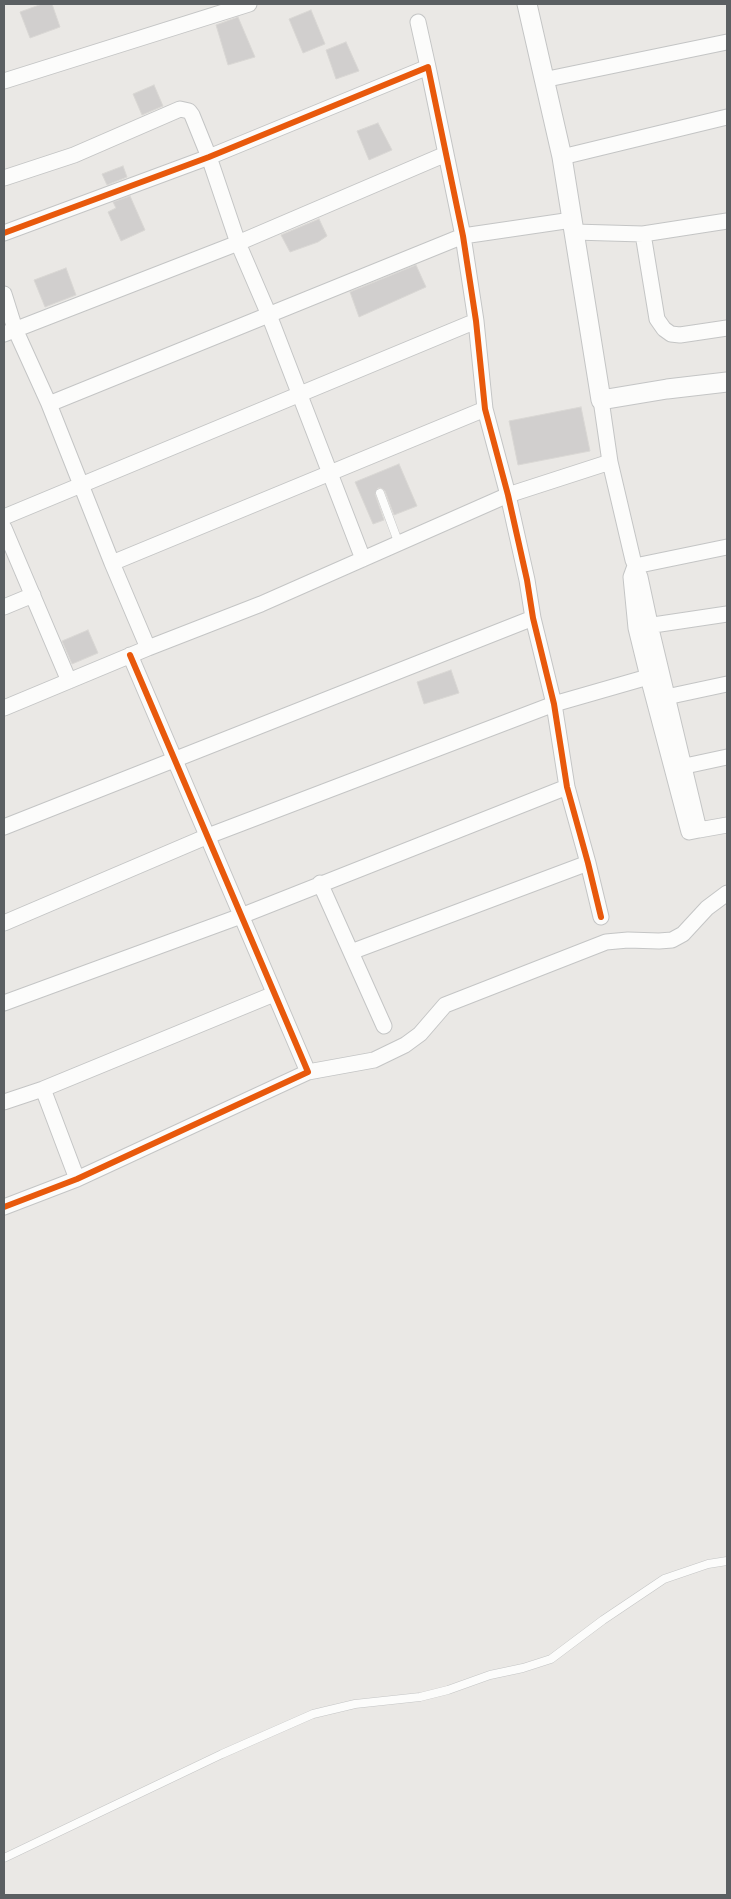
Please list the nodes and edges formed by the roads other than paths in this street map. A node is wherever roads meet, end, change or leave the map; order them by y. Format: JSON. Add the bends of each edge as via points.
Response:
{"nodes":[{"id":1,"x":249,"y":4,"type":"edge"},
{"id":2,"x":527,"y":4,"type":"edge"},
{"id":3,"x":418,"y":22,"type":"dead end"},
{"id":4,"x":727,"y":42,"type":"edge"},
{"id":5,"x":428,"y":67,"type":"junction"},
{"id":6,"x":543,"y":80,"type":"junction"},
{"id":7,"x":4,"y":82,"type":"edge"},
{"id":8,"x":727,"y":117,"type":"edge"},
{"id":9,"x":446,"y":154,"type":"junction"},
{"id":10,"x":209,"y":157,"type":"junction"},
{"id":11,"x":562,"y":157,"type":"junction"},
{"id":12,"x":4,"y":178,"type":"edge"},
{"id":13,"x":727,"y":221,"type":"edge"},
{"id":14,"x":573,"y":226,"type":"junction"},
{"id":15,"x":4,"y":233,"type":"edge"},
{"id":16,"x":643,"y":234,"type":"junction"},
{"id":17,"x":463,"y":236,"type":"junction"},
{"id":18,"x":238,"y":243,"type":"junction"},
{"id":19,"x":4,"y":294,"type":"edge"},
{"id":20,"x":269,"y":315,"type":"junction"},
{"id":21,"x":476,"y":321,"type":"junction"},
{"id":22,"x":727,"y":328,"type":"edge"},
{"id":23,"x":10,"y":332,"type":"edge"},
{"id":24,"x":727,"y":382,"type":"edge"},
{"id":25,"x":300,"y":394,"type":"junction"},
{"id":26,"x":601,"y":400,"type":"junction"},
{"id":27,"x":50,"y":404,"type":"junction"},
{"id":28,"x":485,"y":409,"type":"junction"},
{"id":29,"x":610,"y":462,"type":"junction"},
{"id":30,"x":330,"y":473,"type":"junction"},
{"id":31,"x":81,"y":486,"type":"junction"},
{"id":32,"x":380,"y":493,"type":"dead end"},
{"id":33,"x":508,"y":495,"type":"junction"},
{"id":34,"x":4,"y":517,"type":"edge"},
{"id":35,"x":4,"y":528,"type":"edge"},
{"id":36,"x":399,"y":544,"type":"junction"},
{"id":37,"x":727,"y":547,"type":"edge"},
{"id":38,"x":363,"y":559,"type":"junction"},
{"id":39,"x":112,"y":563,"type":"junction"},
{"id":40,"x":635,"y":566,"type":"junction"},
{"id":41,"x":33,"y":595,"type":"junction"},
{"id":42,"x":4,"y":607,"type":"edge"},
{"id":43,"x":727,"y":614,"type":"edge"},
{"id":44,"x":533,"y":618,"type":"junction"},
{"id":45,"x":643,"y":626,"type":"junction"},
{"id":46,"x":148,"y":648,"type":"junction"},
{"id":47,"x":130,"y":655,"type":"junction"},
{"id":48,"x":648,"y":677,"type":"junction"},
{"id":49,"x":69,"y":681,"type":"junction"},
{"id":50,"x":727,"y":684,"type":"edge"},
{"id":51,"x":660,"y":699,"type":"junction"},
{"id":52,"x":554,"y":704,"type":"junction"},
{"id":53,"x":4,"y":708,"type":"edge"},
{"id":54,"x":727,"y":757,"type":"edge"},
{"id":55,"x":175,"y":759,"type":"junction"},
{"id":56,"x":678,"y":768,"type":"junction"},
{"id":57,"x":567,"y":787,"type":"junction"},
{"id":58,"x":727,"y":825,"type":"edge"},
{"id":59,"x":4,"y":827,"type":"edge"},
{"id":60,"x":208,"y":836,"type":"junction"},
{"id":61,"x":588,"y":862,"type":"junction"},
{"id":62,"x":320,"y":883,"type":"junction"},
{"id":63,"x":727,"y":893,"type":"edge"},
{"id":64,"x":241,"y":916,"type":"junction"},
{"id":65,"x":601,"y":917,"type":"dead end"},
{"id":66,"x":4,"y":923,"type":"edge"},
{"id":67,"x":351,"y":952,"type":"junction"},
{"id":68,"x":274,"y":994,"type":"junction"},
{"id":69,"x":4,"y":1003,"type":"edge"},
{"id":70,"x":384,"y":1026,"type":"dead end"},
{"id":71,"x":308,"y":1072,"type":"junction"},
{"id":72,"x":43,"y":1089,"type":"junction"},
{"id":73,"x":4,"y":1102,"type":"edge"},
{"id":74,"x":77,"y":1179,"type":"junction"},
{"id":75,"x":4,"y":1206,"type":"edge"},
{"id":76,"x":727,"y":1561,"type":"edge"},
{"id":77,"x":4,"y":1858,"type":"edge"}],
"edges":[{"from":1,"to":7,"type":"street"},
{"from":2,"to":6,"type":"street"},
{"from":3,"to":5,"type":"street"},
{"from":4,"to":6,"type":"street"},
{"from":5,"to":9,"type":"street"},
{"from":5,"to":10,"type":"street"},
{"from":6,"to":11,"type":"street"},
{"from":8,"to":11,"type":"street"},
{"from":9,"to":17,"type":"street"},
{"from":9,"to":18,"type":"street"},
{"from":10,"to":12,"type":"street","via":[[192,115],[184,109],[74,155]]},
{"from":10,"to":15,"type":"street"},
{"from":10,"to":18,"type":"street"},
{"from":11,"to":14,"type":"street"},
{"from":13,"to":16,"type":"street"},
{"from":14,"to":16,"type":"street"},
{"from":14,"to":17,"type":"street"},
{"from":14,"to":26,"type":"street"},
{"from":16,"to":22,"type":"street","via":[[657,319],[664,329],[680,335]]},
{"from":17,"to":20,"type":"street"},
{"from":17,"to":21,"type":"street"},
{"from":18,"to":20,"type":"street"},
{"from":18,"to":23,"type":"street"},
{"from":19,"to":23,"type":"street"},
{"from":20,"to":25,"type":"street"},
{"from":20,"to":27,"type":"street"},
{"from":21,"to":25,"type":"street"},
{"from":21,"to":28,"type":"street"},
{"from":23,"to":27,"type":"street"},
{"from":24,"to":26,"type":"street"},
{"from":25,"to":30,"type":"street"},
{"from":25,"to":31,"type":"street"},
{"from":26,"to":29,"type":"street"},
{"from":27,"to":31,"type":"street"},
{"from":28,"to":30,"type":"street"},
{"from":28,"to":33,"type":"street"},
{"from":29,"to":33,"type":"street"},
{"from":29,"to":40,"type":"street"},
{"from":30,"to":38,"type":"street"},
{"from":30,"to":39,"type":"street"},
{"from":31,"to":34,"type":"street"},
{"from":31,"to":39,"type":"street"},
{"from":32,"to":36,"type":"lane"},
{"from":33,"to":36,"type":"street"},
{"from":33,"to":44,"type":"street"},
{"from":35,"to":41,"type":"street"},
{"from":36,"to":38,"type":"street"},
{"from":37,"to":40,"type":"street"},
{"from":38,"to":46,"type":"street","via":[[261,604]]},
{"from":39,"to":46,"type":"street"},
{"from":40,"to":45,"type":"street","via":[[631,577]]},
{"from":41,"to":42,"type":"street"},
{"from":41,"to":49,"type":"street"},
{"from":43,"to":45,"type":"street"},
{"from":44,"to":52,"type":"street"},
{"from":44,"to":55,"type":"street"},
{"from":45,"to":48,"type":"street"},
{"from":45,"to":51,"type":"street"},
{"from":46,"to":47,"type":"street"},
{"from":47,"to":49,"type":"street"},
{"from":47,"to":55,"type":"street"},
{"from":48,"to":51,"type":"street"},
{"from":48,"to":52,"type":"street"},
{"from":49,"to":53,"type":"street"},
{"from":50,"to":51,"type":"street"},
{"from":51,"to":56,"type":"street"},
{"from":52,"to":57,"type":"street"},
{"from":52,"to":60,"type":"street"},
{"from":54,"to":56,"type":"street"},
{"from":55,"to":59,"type":"street"},
{"from":55,"to":60,"type":"street"},
{"from":56,"to":58,"type":"street","via":[[689,832]]},
{"from":57,"to":61,"type":"street"},
{"from":57,"to":62,"type":"street"},
{"from":60,"to":64,"type":"street"},
{"from":60,"to":66,"type":"street"},
{"from":61,"to":65,"type":"street"},
{"from":61,"to":67,"type":"street"},
{"from":62,"to":64,"type":"street"},
{"from":62,"to":67,"type":"street"},
{"from":63,"to":71,"type":"street","via":[[707,908],[683,934],[672,940],[606,942],[445,1005],[420,1034],[374,1060]]},
{"from":64,"to":68,"type":"street"},
{"from":64,"to":69,"type":"street"},
{"from":67,"to":70,"type":"street"},
{"from":68,"to":71,"type":"street"},
{"from":68,"to":72,"type":"street"},
{"from":71,"to":74,"type":"street"},
{"from":72,"to":73,"type":"street"},
{"from":72,"to":74,"type":"street"},
{"from":74,"to":75,"type":"street"},
{"from":76,"to":77,"type":"lane","via":[[664,1579],[551,1658],[420,1697],[355,1704],[313,1714]]}]}
